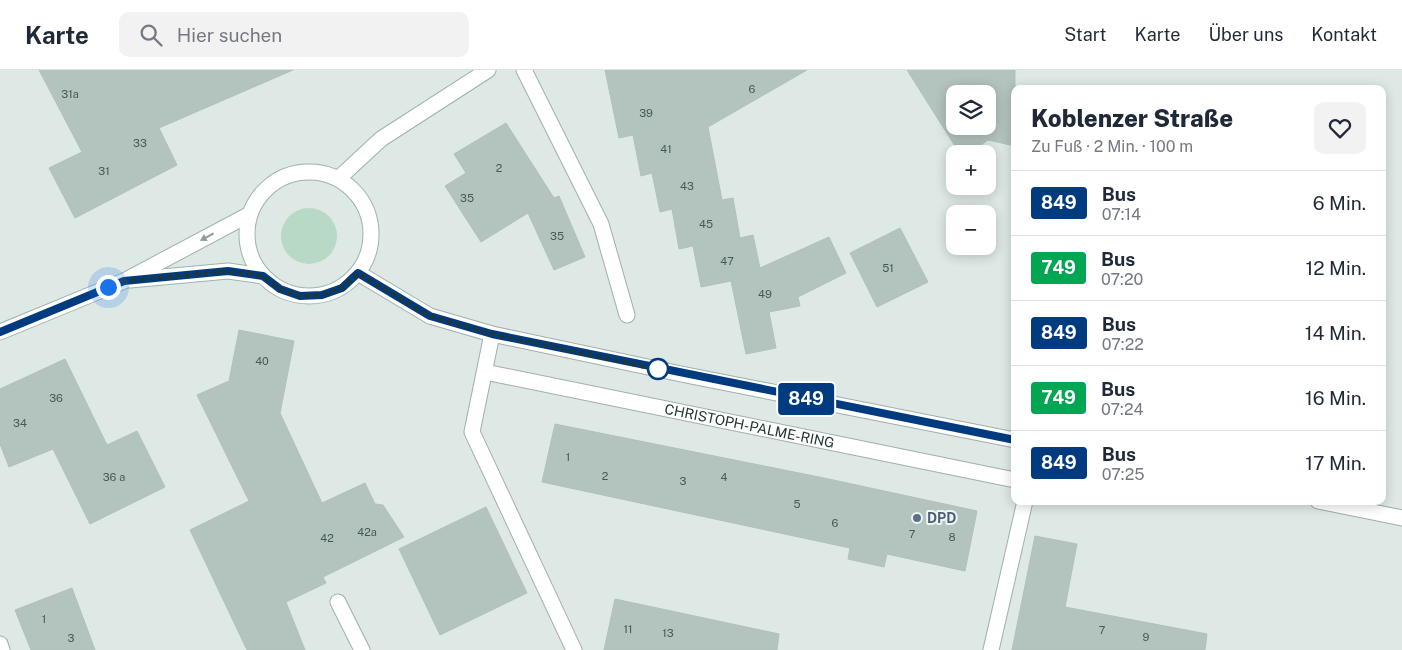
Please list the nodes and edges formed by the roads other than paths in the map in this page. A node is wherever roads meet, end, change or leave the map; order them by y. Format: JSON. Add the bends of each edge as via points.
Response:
{"nodes":[{"id":1,"x":488,"y":70,"type":"edge"},
{"id":2,"x":524,"y":70,"type":"edge"},
{"id":3,"x":339,"y":178,"type":"junction"},
{"id":4,"x":250,"y":214,"type":"junction"},
{"id":5,"x":358,"y":273,"type":"junction"},
{"id":6,"x":263,"y":276,"type":"junction"},
{"id":7,"x":124,"y":281,"type":"junction"},
{"id":8,"x":627,"y":315,"type":"dead end"},
{"id":9,"x":0,"y":332,"type":"edge"},
{"id":10,"x":492,"y":334,"type":"junction"},
{"id":11,"x":485,"y":372,"type":"junction"},
{"id":12,"x":1011,"y":439,"type":"edge"},
{"id":13,"x":1011,"y":479,"type":"edge"},
{"id":14,"x":1024,"y":505,"type":"edge"},
{"id":15,"x":1338,"y":505,"type":"edge"},
{"id":16,"x":1402,"y":518,"type":"edge"},
{"id":17,"x":338,"y":602,"type":"dead end"},
{"id":18,"x":0,"y":644,"type":"edge"},
{"id":19,"x":2,"y":650,"type":"edge"},
{"id":20,"x":362,"y":650,"type":"edge"},
{"id":21,"x":574,"y":650,"type":"edge"},
{"id":22,"x":991,"y":650,"type":"edge"}],
"edges":[{"from":1,"to":3,"type":"street","via":[[381,140]]},
{"from":2,"to":8,"type":"street","via":[[601,224]]},
{"from":3,"to":4,"type":"street","via":[[318,172],[296,172],[276,181],[260,195]]},
{"from":3,"to":5,"type":"street","via":[[357,192],[368,211],[372,232],[369,254]]},
{"from":4,"to":6,"type":"street","via":[[248,247]]},
{"from":4,"to":7,"type":"street","one_way":true},
{"from":5,"to":6,"type":"street","via":[[342,288],[322,295],[300,296],[280,289]]},
{"from":5,"to":10,"type":"street","via":[[430,316]]},
{"from":6,"to":7,"type":"street","via":[[228,271]]},
{"from":7,"to":9,"type":"street"},
{"from":10,"to":11,"type":"street"},
{"from":10,"to":12,"type":"street"},
{"from":11,"to":13,"type":"street","name":"CHRISTOPH-PALME-RING"},
{"from":11,"to":21,"type":"street","via":[[472,432]]},
{"from":14,"to":22,"type":"street"},
{"from":15,"to":16,"type":"street"},
{"from":17,"to":20,"type":"street"},
{"from":18,"to":19,"type":"street"}]}
